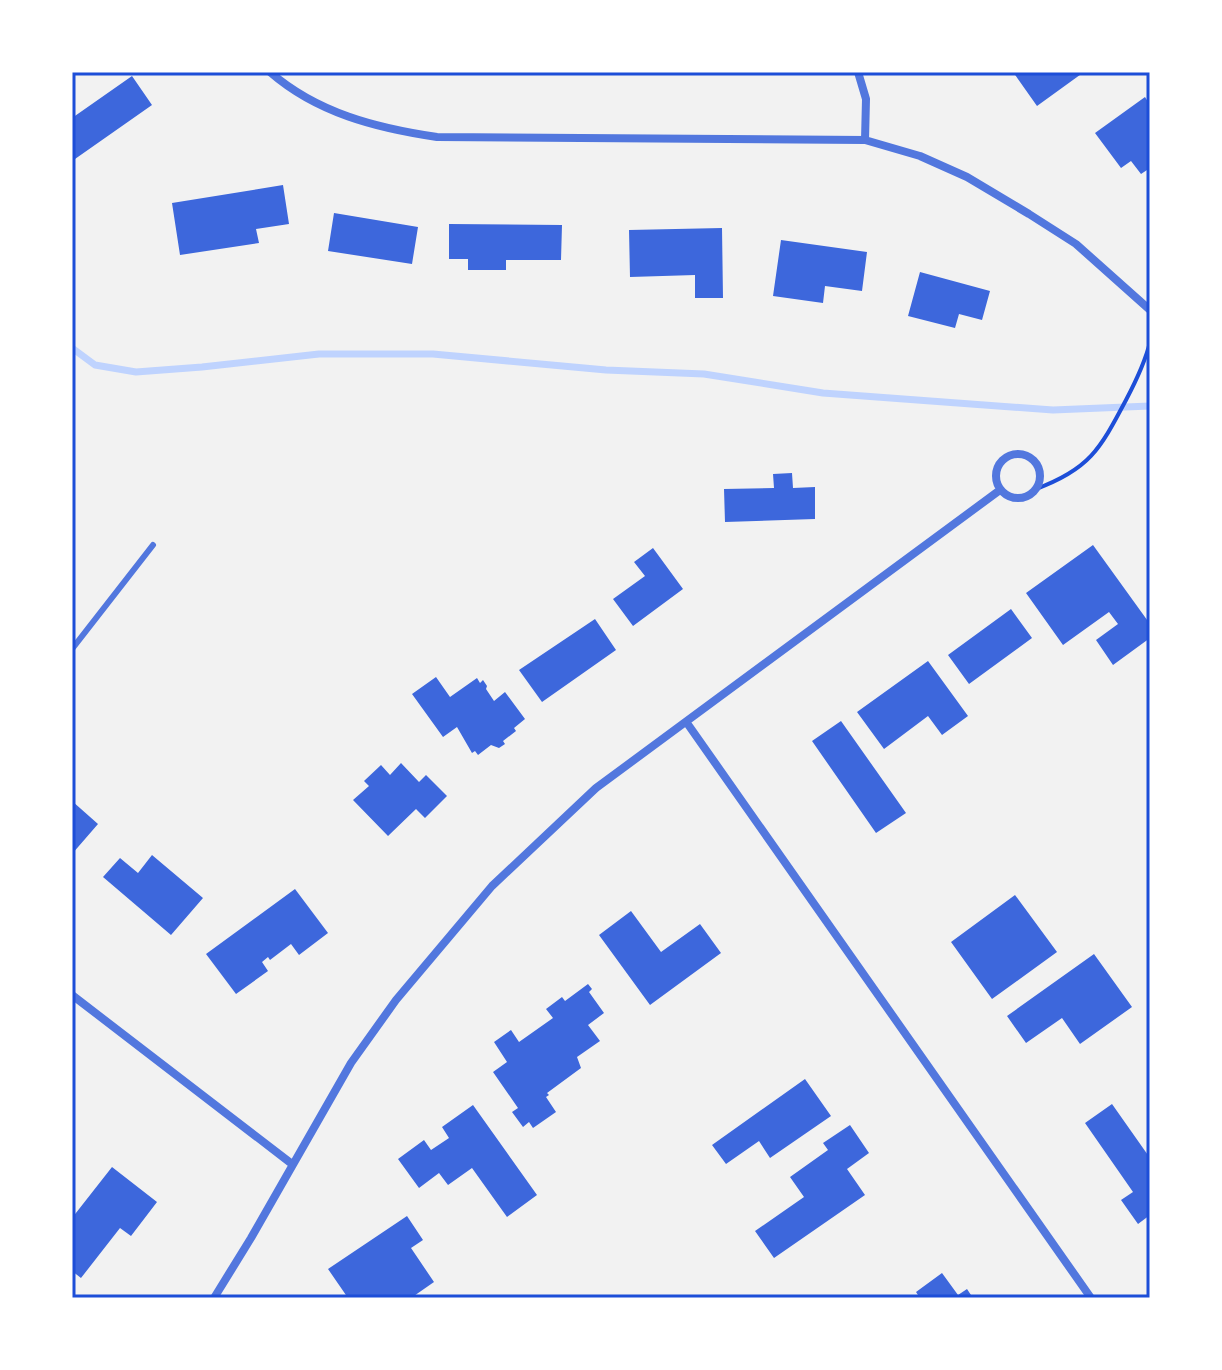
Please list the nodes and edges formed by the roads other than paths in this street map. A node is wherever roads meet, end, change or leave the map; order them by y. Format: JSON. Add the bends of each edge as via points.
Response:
{"nodes":[{"id":1,"x":270,"y":72,"type":"edge"},
{"id":2,"x":858,"y":72,"type":"edge"},
{"id":3,"x":865,"y":140,"type":"junction"},
{"id":4,"x":1150,"y":310,"type":"edge"},
{"id":5,"x":1000,"y":490,"type":"junction"},
{"id":6,"x":153,"y":545,"type":"dead end"},
{"id":7,"x":72,"y":649,"type":"edge"},
{"id":8,"x":687,"y":723,"type":"junction"},
{"id":9,"x":72,"y":995,"type":"edge"},
{"id":10,"x":292,"y":1164,"type":"junction"},
{"id":11,"x":214,"y":1298,"type":"edge"},
{"id":12,"x":1091,"y":1298,"type":"edge"}],
"edges":[{"from":1,"to":3,"type":"street","via":[[306,98],[348,117],[437,137]]},
{"from":2,"to":3,"type":"street","via":[[866,99]]},
{"from":3,"to":4,"type":"street","via":[[967,177],[1076,244]]},
{"from":5,"to":5,"type":"street","via":[[996,468],[1006,456],[1034,460],[1040,474],[1036,489],[1018,499]]},
{"from":5,"to":8,"type":"street"},
{"from":6,"to":7,"type":"lane"},
{"from":8,"to":10,"type":"street","via":[[596,788],[492,886],[396,1000],[351,1063]]},
{"from":8,"to":12,"type":"street"},
{"from":9,"to":10,"type":"street"},
{"from":10,"to":11,"type":"street"}]}
